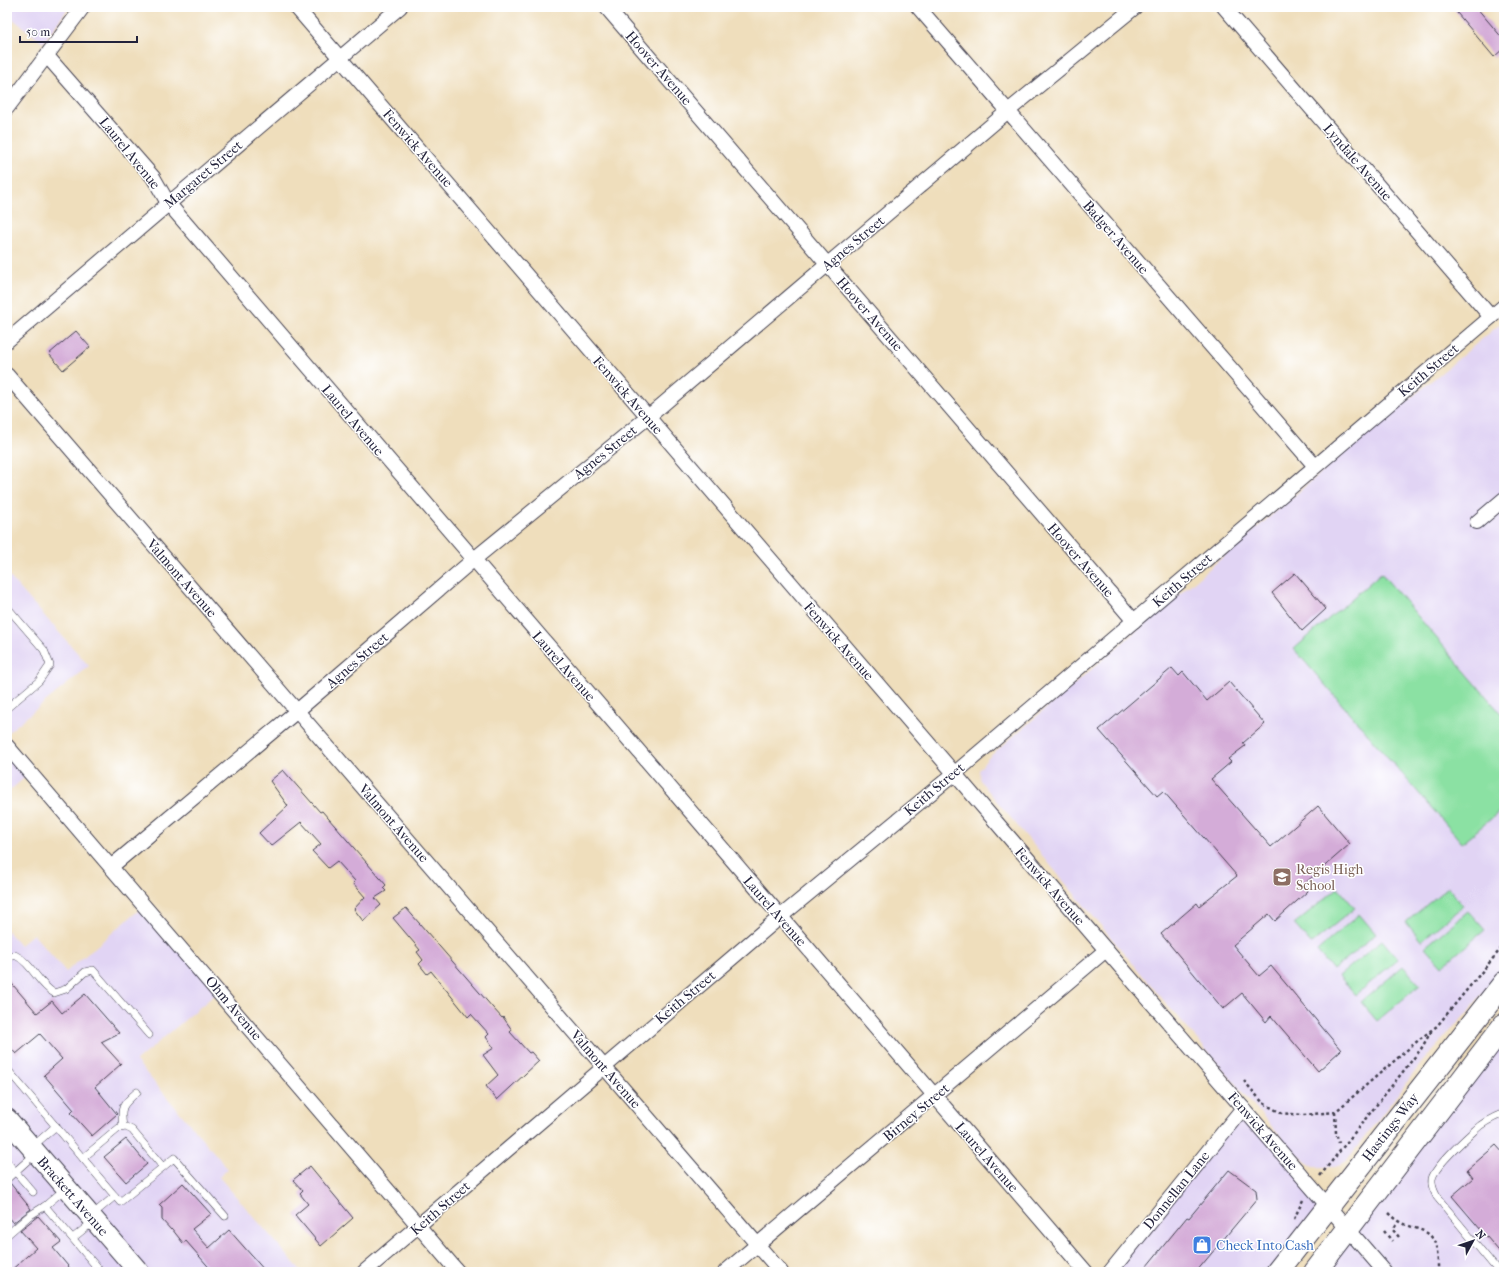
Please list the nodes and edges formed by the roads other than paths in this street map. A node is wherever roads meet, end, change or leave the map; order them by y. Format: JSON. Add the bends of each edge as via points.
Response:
{"nodes":[{"id":1,"x":83,"y":7,"type":"edge"},
{"id":2,"x":296,"y":7,"type":"edge"},
{"id":3,"x":400,"y":7,"type":"edge"},
{"id":4,"x":606,"y":7,"type":"edge"},
{"id":5,"x":918,"y":7,"type":"edge"},
{"id":6,"x":1135,"y":7,"type":"edge"},
{"id":7,"x":1224,"y":7,"type":"edge"},
{"id":8,"x":47,"y":56,"type":"junction"},
{"id":9,"x":340,"y":58,"type":"junction"},
{"id":10,"x":7,"y":108,"type":"edge"},
{"id":11,"x":1008,"y":112,"type":"junction"},
{"id":12,"x":168,"y":203,"type":"junction"},
{"id":13,"x":827,"y":265,"type":"junction"},
{"id":14,"x":1504,"y":306,"type":"edge"},
{"id":15,"x":1491,"y":317,"type":"junction"},
{"id":16,"x":7,"y":342,"type":"edge"},
{"id":17,"x":7,"y":375,"type":"edge"},
{"id":18,"x":648,"y":417,"type":"junction"},
{"id":19,"x":1315,"y":466,"type":"junction"},
{"id":20,"x":1504,"y":499,"type":"edge"},
{"id":21,"x":1477,"y":522,"type":"dead end"},
{"id":22,"x":473,"y":560,"type":"junction"},
{"id":23,"x":7,"y":607,"type":"edge"},
{"id":24,"x":1134,"y":621,"type":"junction"},
{"id":25,"x":7,"y":708,"type":"edge"},
{"id":26,"x":297,"y":711,"type":"junction"},
{"id":27,"x":11,"y":753,"type":"edge"},
{"id":28,"x":954,"y":774,"type":"junction"},
{"id":29,"x":112,"y":866,"type":"junction"},
{"id":30,"x":780,"y":916,"type":"junction"},
{"id":31,"x":1106,"y":950,"type":"junction"},
{"id":32,"x":7,"y":958,"type":"edge"},
{"id":33,"x":1504,"y":983,"type":"edge"},
{"id":34,"x":1504,"y":1025,"type":"edge"},
{"id":35,"x":149,"y":1035,"type":"dead end"},
{"id":36,"x":604,"y":1066,"type":"junction"},
{"id":37,"x":7,"y":1069,"type":"edge"},
{"id":38,"x":137,"y":1092,"type":"dead end"},
{"id":39,"x":935,"y":1096,"type":"junction"},
{"id":40,"x":1243,"y":1108,"type":"junction"},
{"id":41,"x":1504,"y":1113,"type":"edge"},
{"id":42,"x":7,"y":1119,"type":"edge"},
{"id":43,"x":56,"y":1126,"type":"junction"},
{"id":44,"x":123,"y":1127,"type":"junction"},
{"id":45,"x":34,"y":1150,"type":"junction"},
{"id":46,"x":83,"y":1158,"type":"junction"},
{"id":47,"x":7,"y":1162,"type":"edge"},
{"id":48,"x":163,"y":1167,"type":"junction"},
{"id":49,"x":15,"y":1172,"type":"junction"},
{"id":50,"x":7,"y":1179,"type":"edge"},
{"id":51,"x":66,"y":1188,"type":"junction"},
{"id":52,"x":32,"y":1192,"type":"dead end"},
{"id":53,"x":115,"y":1196,"type":"junction"},
{"id":54,"x":45,"y":1206,"type":"junction"},
{"id":55,"x":1328,"y":1206,"type":"junction"},
{"id":56,"x":225,"y":1216,"type":"dead end"},
{"id":57,"x":93,"y":1218,"type":"junction"},
{"id":58,"x":419,"y":1226,"type":"junction"},
{"id":59,"x":1349,"y":1230,"type":"junction"},
{"id":60,"x":7,"y":1235,"type":"edge"},
{"id":61,"x":73,"y":1238,"type":"junction"},
{"id":62,"x":757,"y":1244,"type":"junction"},
{"id":63,"x":101,"y":1272,"type":"edge"},
{"id":64,"x":138,"y":1272,"type":"edge"},
{"id":65,"x":364,"y":1272,"type":"edge"},
{"id":66,"x":458,"y":1272,"type":"edge"},
{"id":67,"x":725,"y":1272,"type":"edge"},
{"id":68,"x":781,"y":1272,"type":"edge"},
{"id":69,"x":1086,"y":1272,"type":"edge"},
{"id":70,"x":1110,"y":1272,"type":"edge"},
{"id":71,"x":1277,"y":1272,"type":"edge"},
{"id":72,"x":1315,"y":1272,"type":"edge"},
{"id":73,"x":1385,"y":1272,"type":"edge"},
{"id":74,"x":1499,"y":1272,"type":"edge"}],
"edges":[{"from":1,"to":8,"type":"street"},
{"from":2,"to":9,"type":"street","name":"Fenwick Avenue"},
{"from":3,"to":9,"type":"street","name":"Margaret Street"},
{"from":4,"to":13,"type":"street","name":"Hoover Avenue"},
{"from":5,"to":11,"type":"street","name":"Badger Avenue"},
{"from":6,"to":11,"type":"street","name":"Agnes Street"},
{"from":7,"to":15,"type":"street","name":"Lyndale Avenue"},
{"from":8,"to":10,"type":"street"},
{"from":8,"to":12,"type":"street","name":"Laurel Avenue","via":[[152,177]]},
{"from":9,"to":12,"type":"street","name":"Margaret Street"},
{"from":9,"to":18,"type":"street","name":"Fenwick Avenue"},
{"from":11,"to":13,"type":"street","name":"Agnes Street"},
{"from":11,"to":19,"type":"street","name":"Badger Avenue"},
{"from":12,"to":16,"type":"street","name":"Margaret Street"},
{"from":12,"to":22,"type":"street","name":"Laurel Avenue"},
{"from":13,"to":18,"type":"street","name":"Agnes Street"},
{"from":13,"to":24,"type":"street","name":"Hoover Avenue"},
{"from":14,"to":15,"type":"street","name":"Keith Street"},
{"from":15,"to":19,"type":"street","name":"Keith Street"},
{"from":17,"to":26,"type":"street","name":"Valmont Avenue"},
{"from":18,"to":22,"type":"street","name":"Agnes Street"},
{"from":18,"to":28,"type":"street","name":"Fenwick Avenue"},
{"from":19,"to":24,"type":"street","name":"Keith Street"},
{"from":20,"to":21,"type":"street"},
{"from":22,"to":26,"type":"street","name":"Agnes Street"},
{"from":22,"to":30,"type":"street","name":"Laurel Avenue"},
{"from":23,"to":25,"type":"lane","via":[[44,650],[50,665],[39,681]]},
{"from":24,"to":28,"type":"street","name":"Keith Street"},
{"from":26,"to":29,"type":"street","name":"Agnes Street"},
{"from":26,"to":36,"type":"street","name":"Valmont Avenue"},
{"from":27,"to":29,"type":"street","name":"Ohm Avenue"},
{"from":28,"to":30,"type":"street","name":"Keith Street"},
{"from":28,"to":31,"type":"street","name":"Fenwick Avenue"},
{"from":29,"to":58,"type":"street","name":"Ohm Avenue"},
{"from":30,"to":36,"type":"street","name":"Keith Street"},
{"from":30,"to":39,"type":"street","name":"Laurel Avenue"},
{"from":31,"to":39,"type":"street","name":"Birney Street"},
{"from":31,"to":40,"type":"street","name":"Fenwick Avenue"},
{"from":32,"to":35,"type":"lane","via":[[15,956],[22,959],[46,988],[54,993],[66,989],[85,972],[93,970]]},
{"from":33,"to":55,"type":"main road","name":"Hastings Way"},
{"from":34,"to":59,"type":"main road","name":"Hastings Way"},
{"from":36,"to":58,"type":"street","name":"Keith Street"},
{"from":36,"to":62,"type":"street","name":"Valmont Avenue"},
{"from":37,"to":43,"type":"lane"},
{"from":38,"to":44,"type":"lane","via":[[123,1105]]},
{"from":39,"to":62,"type":"street","name":"Birney Street"},
{"from":39,"to":69,"type":"street","name":"Laurel Avenue"},
{"from":40,"to":55,"type":"street","name":"Fenwick Avenue"},
{"from":40,"to":70,"type":"street","name":"Donnellan Lane"},
{"from":41,"to":74,"type":"lane","via":[[1475,1130],[1438,1168],[1432,1178],[1432,1188],[1437,1197]]},
{"from":42,"to":45,"type":"main road","name":"Brackett Avenue"},
{"from":43,"to":45,"type":"lane"},
{"from":43,"to":46,"type":"lane"},
{"from":44,"to":46,"type":"lane"},
{"from":44,"to":48,"type":"lane","via":[[132,1130]]},
{"from":45,"to":49,"type":"lane"},
{"from":45,"to":51,"type":"main road","name":"Brackett Avenue"},
{"from":46,"to":53,"type":"lane"},
{"from":47,"to":49,"type":"lane"},
{"from":48,"to":53,"type":"lane","via":[[120,1202]]},
{"from":48,"to":56,"type":"lane","via":[[174,1158]]},
{"from":49,"to":50,"type":"lane"},
{"from":49,"to":52,"type":"lane"},
{"from":51,"to":54,"type":"lane"},
{"from":51,"to":57,"type":"main road","name":"Brackett Avenue"},
{"from":53,"to":57,"type":"lane"},
{"from":54,"to":60,"type":"lane"},
{"from":54,"to":61,"type":"lane"},
{"from":55,"to":59,"type":"street","name":"Fenwick Avenue"},
{"from":55,"to":71,"type":"main road","name":"Hastings Way"},
{"from":57,"to":61,"type":"lane"},
{"from":57,"to":64,"type":"main road","name":"Brackett Avenue"},
{"from":58,"to":65,"type":"street","name":"Keith Street"},
{"from":58,"to":66,"type":"street","name":"Ohm Avenue"},
{"from":59,"to":72,"type":"main road","name":"Hastings Way"},
{"from":59,"to":73,"type":"street","name":"Fenwick Avenue"},
{"from":61,"to":63,"type":"lane"},
{"from":62,"to":67,"type":"street","name":"Birney Street"},
{"from":62,"to":68,"type":"street","name":"Valmont Avenue"}]}
